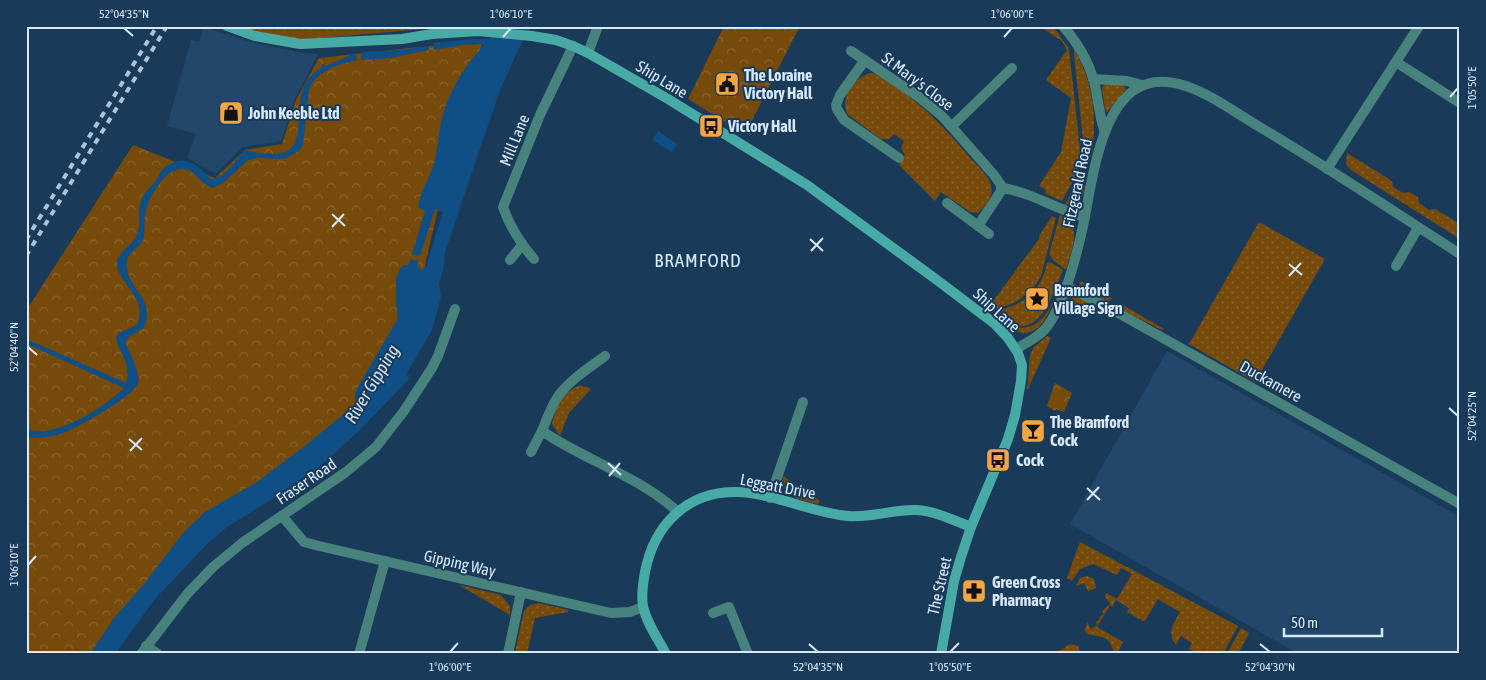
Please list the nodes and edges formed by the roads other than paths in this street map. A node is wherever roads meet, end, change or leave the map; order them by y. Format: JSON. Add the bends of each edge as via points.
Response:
{"nodes":[{"id":1,"x":227,"y":26,"type":"edge"},
{"id":2,"x":598,"y":26,"type":"edge"},
{"id":3,"x":1063,"y":26,"type":"edge"},
{"id":4,"x":1419,"y":26,"type":"edge"},
{"id":5,"x":573,"y":46,"type":"junction"},
{"id":6,"x":852,"y":51,"type":"dead end"},
{"id":7,"x":588,"y":53,"type":"junction"},
{"id":8,"x":865,"y":60,"type":"junction"},
{"id":9,"x":1396,"y":62,"type":"junction"},
{"id":10,"x":1012,"y":68,"type":"dead end"},
{"id":11,"x":1093,"y":79,"type":"junction"},
{"id":12,"x":1142,"y":85,"type":"junction"},
{"id":13,"x":1460,"y":103,"type":"edge"},
{"id":14,"x":952,"y":126,"type":"junction"},
{"id":15,"x":1104,"y":130,"type":"junction"},
{"id":16,"x":899,"y":158,"type":"dead end"},
{"id":17,"x":1327,"y":169,"type":"junction"},
{"id":18,"x":1002,"y":188,"type":"junction"},
{"id":19,"x":947,"y":204,"type":"dead end"},
{"id":20,"x":1085,"y":217,"type":"junction"},
{"id":21,"x":978,"y":226,"type":"junction"},
{"id":22,"x":1418,"y":228,"type":"junction"},
{"id":23,"x":989,"y":234,"type":"dead end"},
{"id":24,"x":522,"y":245,"type":"junction"},
{"id":25,"x":1460,"y":254,"type":"edge"},
{"id":26,"x":534,"y":259,"type":"dead end"},
{"id":27,"x":510,"y":260,"type":"dead end"},
{"id":28,"x":1396,"y":266,"type":"dead end"},
{"id":29,"x":1066,"y":286,"type":"junction"},
{"id":30,"x":455,"y":309,"type":"dead end"},
{"id":31,"x":1016,"y":349,"type":"junction"},
{"id":32,"x":605,"y":356,"type":"dead end"},
{"id":33,"x":803,"y":402,"type":"dead end"},
{"id":34,"x":542,"y":432,"type":"junction"},
{"id":35,"x":531,"y":452,"type":"dead end"},
{"id":36,"x":770,"y":498,"type":"junction"},
{"id":37,"x":1460,"y":504,"type":"edge"},
{"id":38,"x":678,"y":512,"type":"junction"},
{"id":39,"x":282,"y":516,"type":"junction"},
{"id":40,"x":971,"y":527,"type":"junction"},
{"id":41,"x":385,"y":561,"type":"junction"},
{"id":42,"x":521,"y":592,"type":"junction"},
{"id":43,"x":643,"y":607,"type":"junction"},
{"id":44,"x":713,"y":613,"type":"dead end"},
{"id":45,"x":144,"y":650,"type":"edge"},
{"id":46,"x":158,"y":654,"type":"edge"},
{"id":47,"x":359,"y":654,"type":"edge"},
{"id":48,"x":508,"y":654,"type":"edge"},
{"id":49,"x":666,"y":654,"type":"edge"},
{"id":50,"x":748,"y":654,"type":"edge"},
{"id":51,"x":941,"y":654,"type":"edge"}],
"edges":[{"from":1,"to":5,"type":"main road","name":"Ship Lane","via":[[255,36],[300,44],[478,31],[532,36]]},
{"from":2,"to":7,"type":"street"},
{"from":3,"to":11,"type":"street","via":[[1080,48]]},
{"from":4,"to":9,"type":"street"},
{"from":5,"to":7,"type":"main road","name":"Ship Lane"},
{"from":5,"to":24,"type":"street","name":"Mill Lane","via":[[540,115],[503,207]]},
{"from":6,"to":8,"type":"street","name":"St Mary's Close"},
{"from":7,"to":31,"type":"main road","name":"Ship Lane","via":[[807,186],[984,315]]},
{"from":8,"to":14,"type":"street","name":"St Mary's Close","via":[[919,97]]},
{"from":8,"to":16,"type":"street","name":"St Mary's Close","via":[[840,96],[837,109],[844,120]]},
{"from":9,"to":13,"type":"street"},
{"from":9,"to":17,"type":"street"},
{"from":10,"to":14,"type":"street","name":"St Mary's Close"},
{"from":11,"to":12,"type":"street"},
{"from":11,"to":15,"type":"street"},
{"from":12,"to":15,"type":"street","name":"Fitzgerald Road","via":[[1121,102]]},
{"from":12,"to":17,"type":"street","via":[[1163,82],[1193,89]]},
{"from":14,"to":18,"type":"street","name":"St Mary's Close"},
{"from":15,"to":20,"type":"street","name":"Fitzgerald Road"},
{"from":17,"to":22,"type":"street"},
{"from":18,"to":20,"type":"street"},
{"from":18,"to":21,"type":"street"},
{"from":19,"to":21,"type":"street"},
{"from":20,"to":29,"type":"street","name":"Fitzgerald Road"},
{"from":21,"to":23,"type":"street"},
{"from":22,"to":25,"type":"street"},
{"from":22,"to":28,"type":"street"},
{"from":24,"to":26,"type":"street","name":"Mill Lane"},
{"from":24,"to":27,"type":"street"},
{"from":29,"to":31,"type":"street","name":"Fitzgerald Road","via":[[1047,326]]},
{"from":29,"to":37,"type":"street","name":"Duckamere"},
{"from":30,"to":39,"type":"street","name":"Fraser Road","via":[[432,368],[384,436],[346,472]]},
{"from":31,"to":40,"type":"main road","via":[[1022,372],[1013,422]]},
{"from":32,"to":34,"type":"street","via":[[558,396]]},
{"from":33,"to":36,"type":"street"},
{"from":34,"to":35,"type":"street"},
{"from":34,"to":38,"type":"street","via":[[654,493]]},
{"from":36,"to":38,"type":"main road","name":"Leggatt Drive","via":[[752,493],[725,492],[695,501]]},
{"from":36,"to":40,"type":"main road","name":"Leggatt Drive","via":[[850,516],[926,511]]},
{"from":38,"to":43,"type":"main road","name":"Leggatt Drive","via":[[668,521],[652,548],[644,580]]},
{"from":39,"to":41,"type":"street","name":"Gipping Way","via":[[304,542]]},
{"from":39,"to":45,"type":"street","name":"Fraser Road","via":[[213,567],[188,592]]},
{"from":40,"to":51,"type":"main road","name":"The Street","via":[[954,581]]},
{"from":41,"to":42,"type":"street","name":"Gipping Way"},
{"from":41,"to":47,"type":"street"},
{"from":42,"to":43,"type":"street","name":"Gipping Way","via":[[611,613],[630,612]]},
{"from":42,"to":48,"type":"street"},
{"from":43,"to":49,"type":"main road","name":"Leggatt Drive"},
{"from":44,"to":50,"type":"street","via":[[729,607]]},
{"from":45,"to":46,"type":"street"}]}
